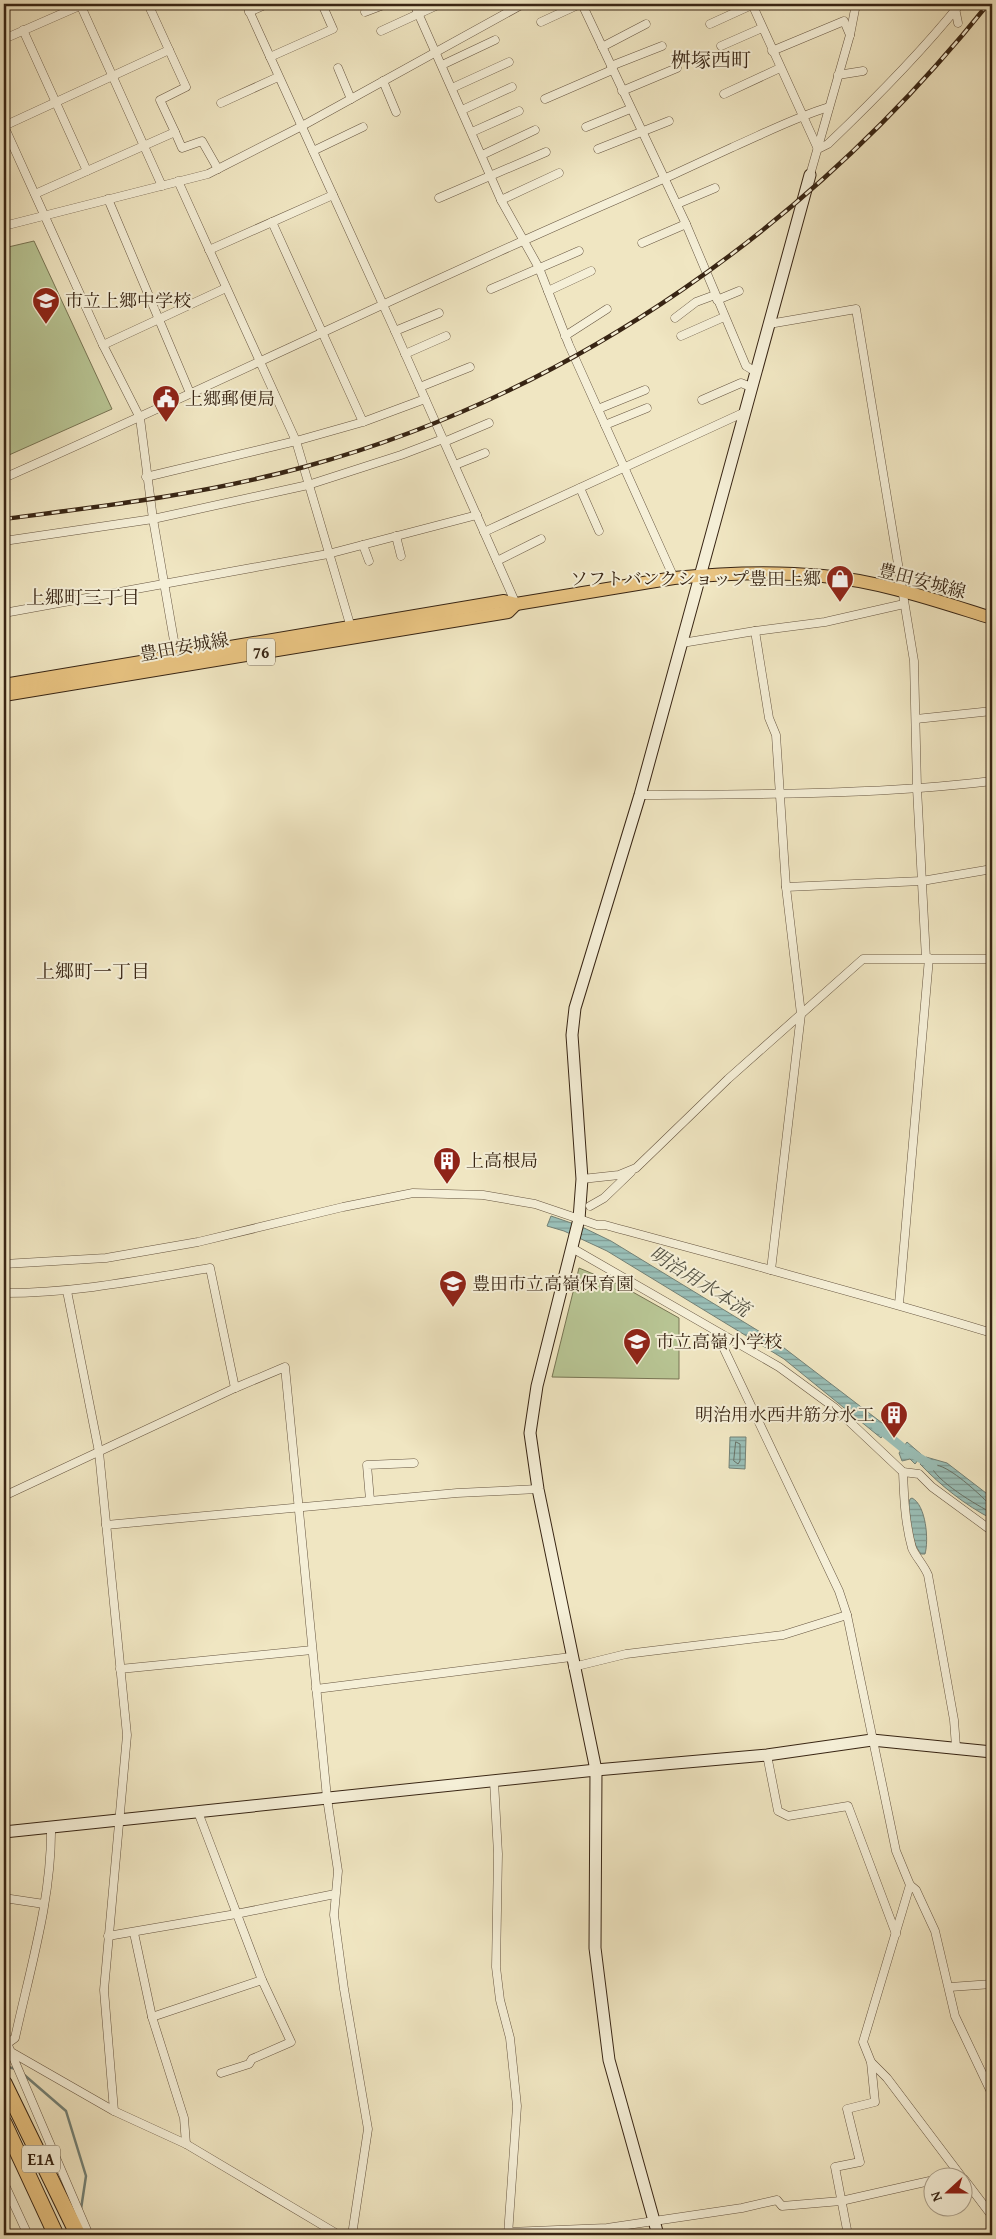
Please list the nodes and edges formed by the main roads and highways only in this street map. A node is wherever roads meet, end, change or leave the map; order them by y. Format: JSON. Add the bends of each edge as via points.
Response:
{"nodes":[{"id":1,"x":992,"y":618,"type":"edge"},
{"id":2,"x":177,"y":660,"type":"junction"},
{"id":3,"x":4,"y":685,"type":"edge"},
{"id":4,"x":4,"y":695,"type":"edge"},
{"id":5,"x":4,"y":2083,"type":"edge"},
{"id":6,"x":4,"y":2123,"type":"edge"},
{"id":7,"x":56,"y":2235,"type":"edge"},
{"id":8,"x":78,"y":2235,"type":"edge"}],
"edges":[{"from":1,"to":2,"type":"main road","name":"豊田安城線","number":"76","via":[[823,576],[779,573],[700,575],[516,604],[508,612],[352,631]]},
{"from":2,"to":3,"type":"main road","name":"豊田安城線","number":"76"},
{"from":2,"to":4,"type":"main road","name":"豊田安城線","number":"76"},
{"from":5,"to":8,"type":"highway","number":"E1A"},
{"from":6,"to":7,"type":"highway","number":"E1A"}]}
